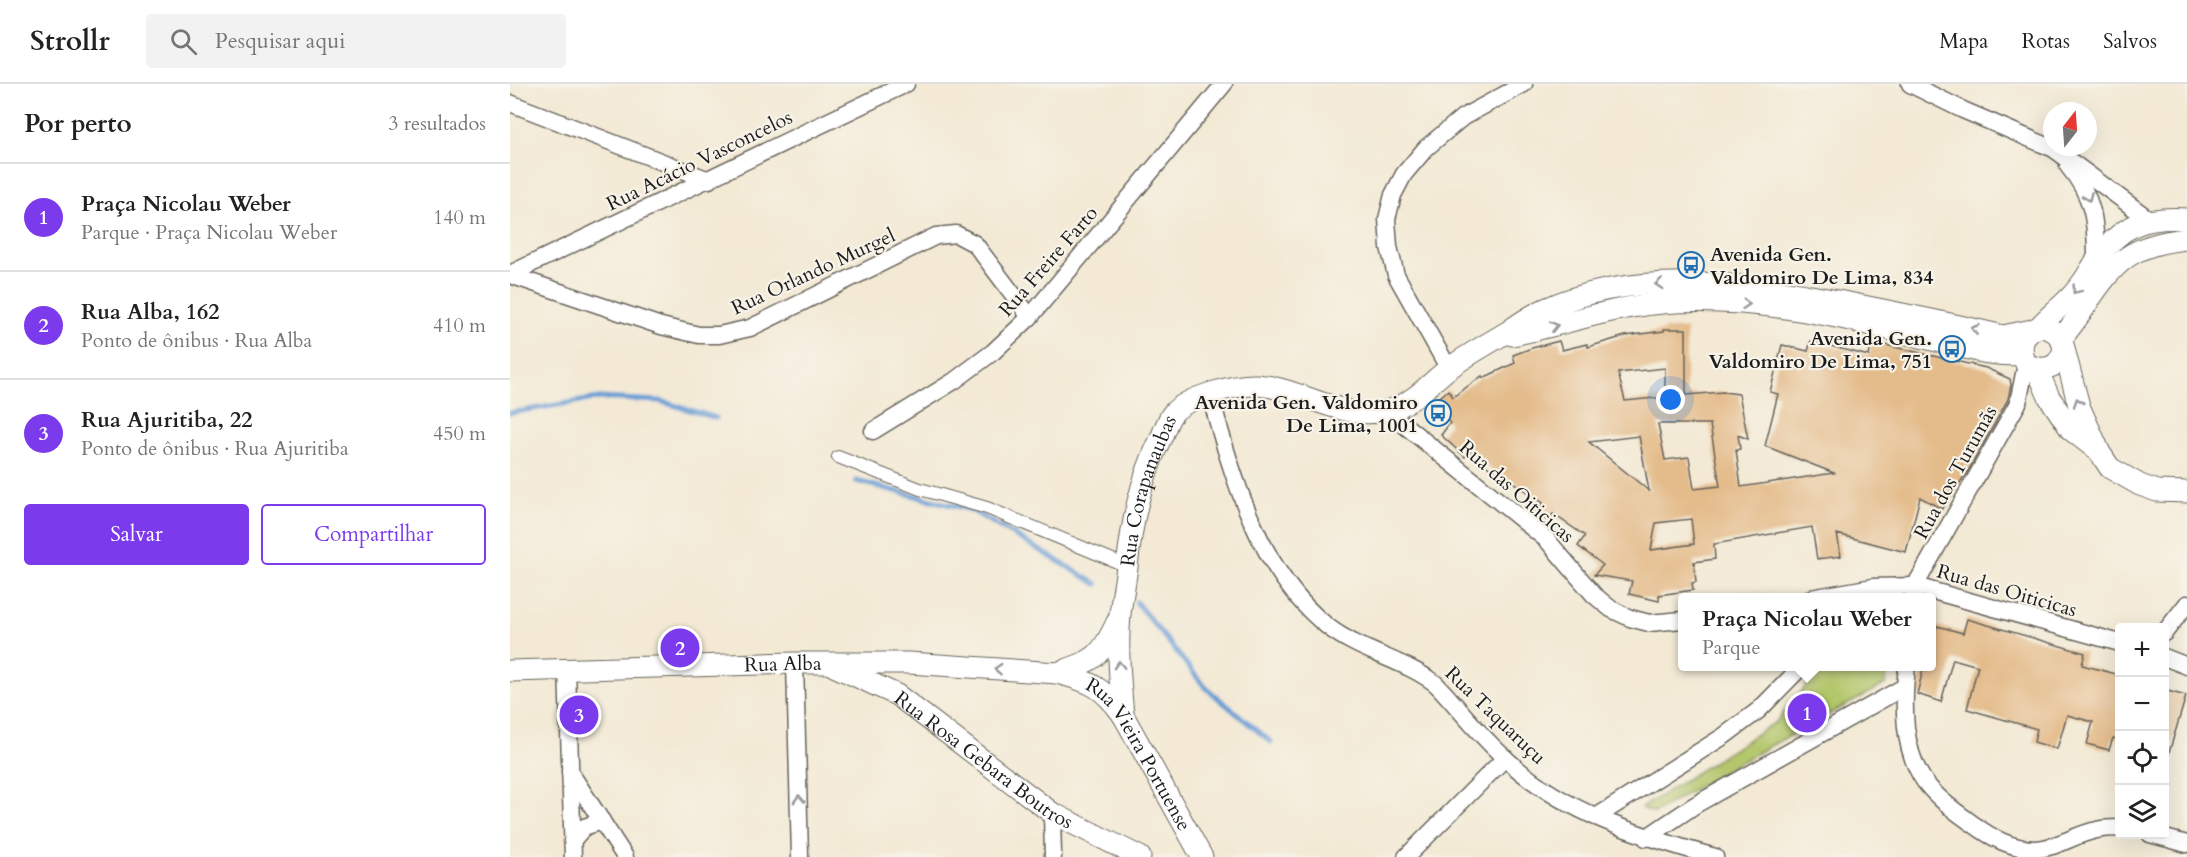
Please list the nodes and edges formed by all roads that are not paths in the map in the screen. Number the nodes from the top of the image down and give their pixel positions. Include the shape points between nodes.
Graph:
1 (906, 84) edge
2 (1224, 84) edge
3 (1524, 84) edge
4 (1910, 84) edge
5 (510, 103) edge
6 (2043, 144) edge
7 (2060, 156) edge
8 (2063, 156) edge
9 (709, 180) junction
10 (2187, 219) edge
11 (2150, 220) junction
12 (2187, 239) edge
13 (2136, 251) junction
14 (2096, 261) junction
15 (510, 275) edge
16 (1030, 317) junction
17 (2035, 328) junction
18 (1497, 338) junction
19 (2062, 344) junction
20 (2028, 362) junction
21 (1449, 369) junction
22 (1210, 394) junction
23 (1388, 411) junction
24 (873, 431) dead end
25 (2100, 453) junction
26 (837, 457) dead end
27 (2187, 492) edge
28 (1127, 566) junction
29 (1868, 592) edge
30 (1915, 592) edge
31 (1936, 597) edge
32 (2187, 604) edge
33 (1120, 615) junction
34 (1678, 620) edge
35 (2169, 627) edge
36 (2115, 642) edge
37 (2169, 659) edge
38 (795, 663) junction
39 (828, 663) junction
40 (909, 663) junction
41 (2187, 666) edge
42 (567, 668) junction
43 (510, 671) edge
44 (1798, 671) edge
45 (1906, 671) edge
46 (1057, 673) junction
47 (1904, 687) junction
48 (897, 694) junction
49 (1123, 716) junction
50 (1504, 758) junction
51 (569, 771) junction
52 (1052, 813) junction
53 (1596, 817) junction
54 (602, 820) junction
55 (2115, 828) edge
56 (1646, 838) junction
57 (2168, 839) edge
58 (2187, 844) edge
59 (573, 849) edge
60 (1200, 856) edge
61 (625, 857) edge
62 (800, 857) edge
63 (1053, 857) edge
64 (1140, 857) edge
65 (1406, 857) edge
66 (1715, 857) edge

1 - 9 street, Rua Acácio Vasconcelos
2 - 16 street, Rua Freire Farto
3 - 21 street via 1463,117 1426,148 1404,174 1393,195 1387,219 1396,275
4 - 6 street
5 - 9 street
7 -> 14 street via 2088,195 2093,211
8 - 11 street
9 - 15 street, Rua Acácio Vasconcelos
10 - 11 street
11 - 13 street via 2148,236
11 - 14 street via 2120,234
12 - 13 street
13 - 19 street via 2106,276
14 -> 17 street via 2069,299
15 - 16 street, Rua Orlando Murgel via 661,326 699,335 719,335 750,328 936,236 956,234 975,244
16 - 24 street, Rua Freire Farto via 954,381
17 -> 18 street via 2003,336 1786,290 1727,283 1677,283 1585,295 1544,309
17 - 19 street via 2054,330
17 - 20 street via 2022,343
18 -> 20 street via 1630,307 1724,302 1787,308 1861,322
18 - 21 street
19 - 20 street via 2060,360 2055,365 2049,368
25 -> 19 street via 2079,406
20 - 25 street via 2071,430
20 - 30 street, Rua dos Turumãs via 2018,403
21 - 23 street via 1418,397
22 - 23 street, Rua Corapanaubas via 1253,385 1279,387 1348,410
22 - 28 street, Rua Corapanaubas via 1173,413 1139,491
22 - 50 street, Rua Taquaruçu via 1231,469 1254,526 1304,604 1328,627 1425,675
23 - 34 street, Rua das Oiticicas via 1547,540 1611,609 1649,623
25 - 27 street via 2110,468 2140,486
26 - 28 street via 920,489 987,508
28 - 33 street, Rua Corapanaubas
29 - 30 street, Rua das Oiticicas
31 - 36 street, Rua das Oiticicas
32 - 35 street
33 - 46 street, Rua Corapanaubas via 1097,656
49 -> 33 street, Rua Corapanaubas
37 - 41 street
38 - 39 street, Rua Alba
38 - 42 street, Rua Alba
62 -> 38 street
39 - 40 street, Rua Alba
39 - 48 street, Rua Rosa Gebara Boutros
46 -> 40 street, Rua Alba
40 - 48 street via 896,679
42 - 43 street, Rua Alba
42 - 51 street
44 - 53 street via 1724,736
45 - 47 street
46 - 49 street, Rua Vieira Portuense via 1101,688
47 - 55 street via 1910,748 1924,780 1978,828 2017,848 2037,849 2097,830
47 - 56 street via 1695,805
48 - 52 street, Rua Rosa Gebara Boutros
49 - 60 street, Rua Vieira Portuense
50 - 53 street, Rua Taquaruçu via 1544,790
50 - 65 street
51 - 54 street
51 - 59 street
52 - 63 street
52 - 64 street, Rua Rosa Gebara Boutros
53 - 56 street, Rua Taquaruçu
54 - 59 street via 584,827
54 - 61 street
56 - 66 street, Rua Taquaruçu
57 - 58 street

